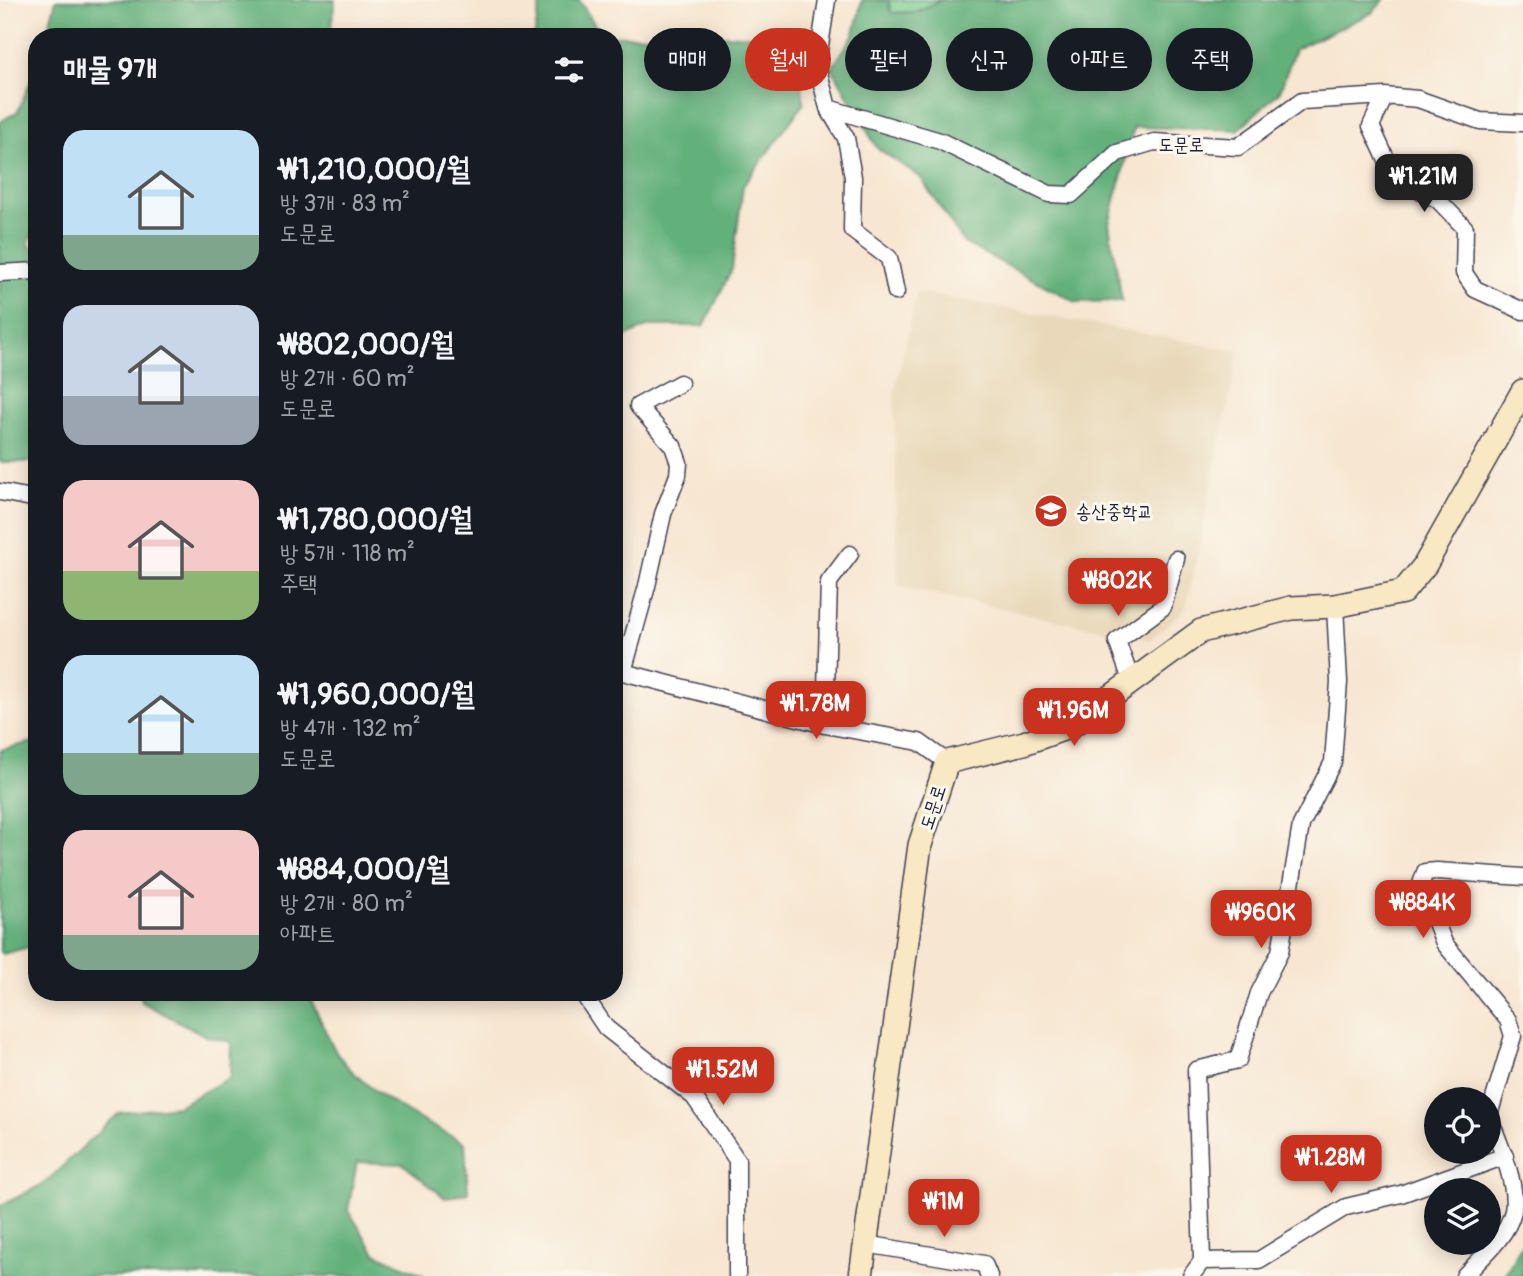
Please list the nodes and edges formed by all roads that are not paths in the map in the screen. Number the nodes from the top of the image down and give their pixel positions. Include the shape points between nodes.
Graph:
1 (827, 0) edge
2 (1385, 96) junction
3 (828, 107) junction
4 (1523, 123) edge
5 (28, 271) edge
6 (0, 273) edge
7 (896, 292) dead end
8 (1523, 311) edge
9 (680, 383) dead end
10 (1523, 391) edge
11 (0, 492) edge
12 (28, 497) edge
13 (850, 554) dead end
14 (1176, 559) dead end
15 (1335, 606) junction
16 (623, 658) edge
17 (623, 671) edge
18 (1131, 680) junction
19 (825, 724) junction
20 (947, 762) junction
21 (1523, 877) edge
22 (588, 1001) edge
23 (1498, 1087) edge
24 (1501, 1146) edge
25 (1505, 1156) junction
26 (866, 1244) junction
27 (1202, 1261) junction
28 (737, 1276) edge
29 (861, 1276) edge
30 (989, 1276) edge
31 (1191, 1276) edge
32 (1464, 1276) edge

1 - 3 street via 817,65
2 - 3 street, 도문로 via 1302,101 1238,147 1154,142 1117,153 1071,195 1049,194 940,141
2 - 4 street, 도문로 via 1418,99 1480,121
2 - 8 street via 1371,126 1396,180 1437,199 1465,228 1464,272 1475,289
3 - 7 street via 846,138 853,177 852,230 889,258
5 - 6 street
9 - 16 street via 638,406 673,446 678,475
10 - 15 street, 도문로 via 1425,565 1403,592
11 - 12 street
13 - 19 street via 829,582
14 - 18 street via 1163,607 1117,641
15 - 18 street, 도문로 via 1291,608 1201,631
15 - 27 street via 1339,682 1333,762 1301,825 1280,952 1259,993 1238,1060 1196,1070
17 - 19 street
18 - 20 street, 도문로 via 1071,726
19 - 20 street via 919,742
20 - 26 street, 도문로 via 920,845
21 - 23 street via 1437,871 1425,872 1421,884 1444,943 1508,1020 1511,1043
22 - 28 street via 606,1028 694,1097 737,1160
24 - 25 street
25 - 27 street via 1401,1194 1346,1207 1259,1260
25 - 32 street via 1513,1211 1496,1242
26 - 29 street, 도문로
26 - 30 street via 984,1264
27 - 31 street

